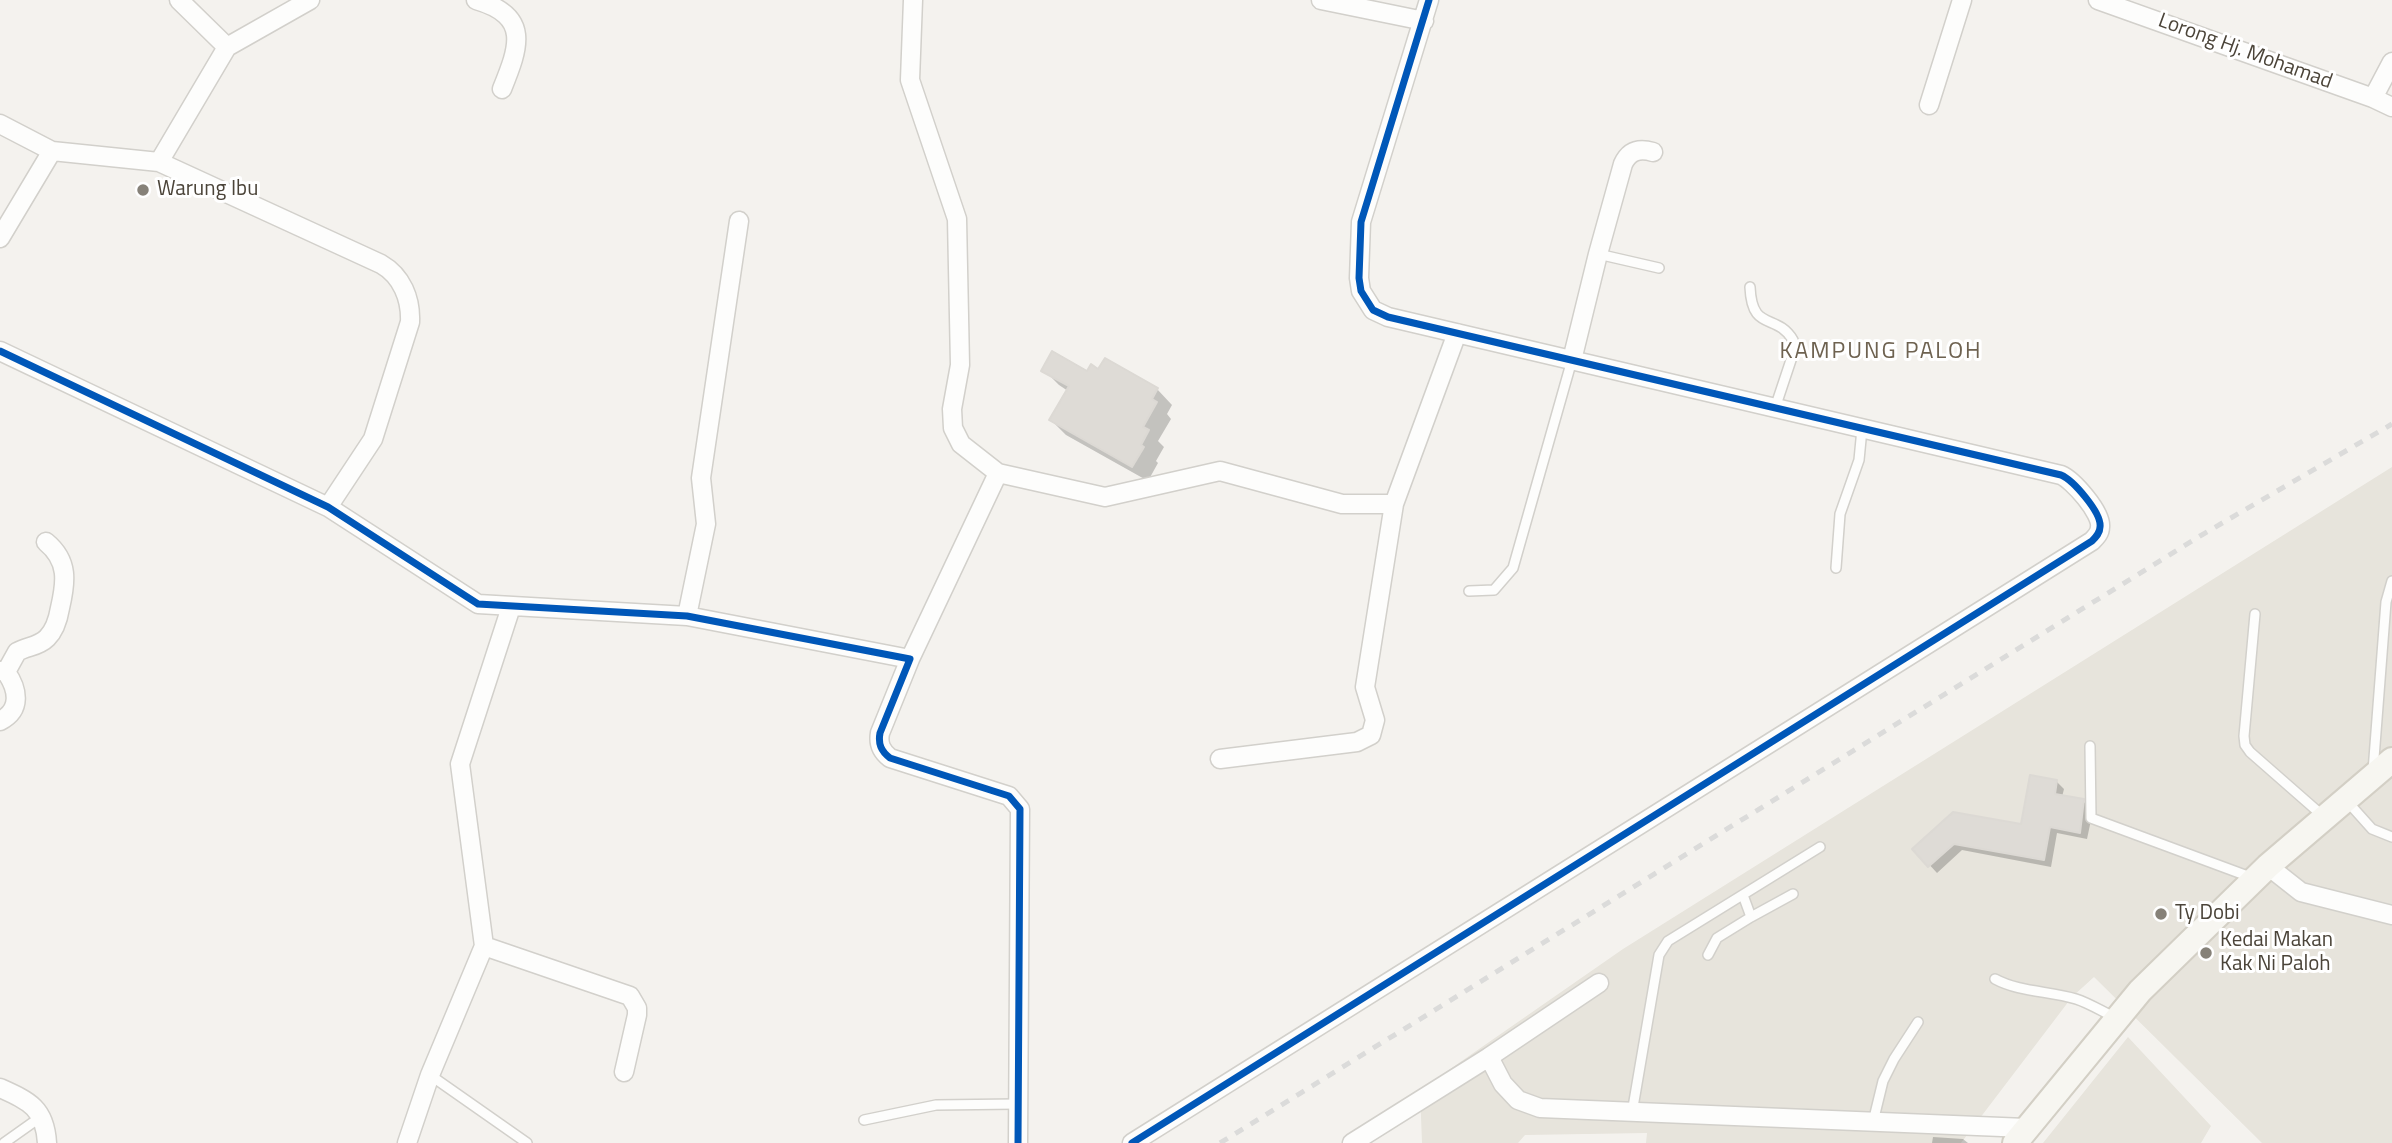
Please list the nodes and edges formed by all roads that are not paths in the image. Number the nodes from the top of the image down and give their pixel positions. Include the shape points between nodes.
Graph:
1 (179, 0) edge
2 (310, 0) edge
3 (476, 0) edge
4 (913, 0) edge
5 (1321, 0) edge
6 (1429, 0) edge
7 (1962, 0) edge
8 (2098, 0) edge
9 (1424, 22) junction
10 (226, 47) junction
11 (2392, 62) edge
12 (502, 89) dead end
13 (2373, 98) junction
14 (1929, 105) dead end
15 (2392, 107) edge
16 (0, 124) edge
17 (52, 150) junction
18 (1653, 152) dead end
19 (159, 162) junction
20 (739, 221) dead end
21 (0, 238) edge
22 (1598, 254) junction
23 (1659, 268) dead end
24 (1750, 287) dead end
25 (1457, 333) junction
26 (0, 351) edge
27 (1572, 360) junction
28 (1775, 408) junction
29 (1862, 429) junction
30 (998, 473) junction
31 (1394, 504) junction
32 (328, 507) junction
33 (46, 542) dead end
34 (1836, 568) dead end
35 (2392, 581) edge
36 (1469, 591) dead end
37 (511, 607) junction
38 (2255, 614) dead end
39 (687, 616) junction
40 (910, 659) junction
41 (3, 672) edge
42 (0, 721) edge
43 (2090, 746) dead end
44 (1220, 759) dead end
45 (2392, 760) edge
46 (2372, 776) junction
47 (2344, 799) junction
48 (2324, 817) junction
49 (2392, 837) edge
50 (1820, 847) dead end
51 (2261, 872) junction
52 (1793, 894) dead end
53 (1743, 895) junction
54 (2392, 915) edge
55 (1751, 917) junction
56 (484, 946) junction
57 (1708, 955) dead end
58 (1995, 979) dead end
59 (1599, 983) dead end
60 (2118, 1019) junction
61 (1918, 1022) dead end
62 (1489, 1057) junction
63 (624, 1072) dead end
64 (430, 1075) junction
65 (0, 1088) edge
66 (1017, 1104) junction
67 (1632, 1113) junction
68 (42, 1116) junction
69 (864, 1120) dead end
70 (1873, 1122) junction
71 (2021, 1135) edge
72 (1373, 1137) edge
73 (4, 1143) edge
74 (47, 1143) edge
75 (407, 1143) edge
76 (527, 1143) edge
77 (1018, 1143) edge
78 (1132, 1143) edge
79 (1352, 1143) edge

1 - 10 street
2 - 10 street
3 - 12 street via 501,10 515,31 516,55
4 - 30 street via 910,80 957,219 960,369 953,428 961,444
5 - 9 street
6 - 9 street
7 - 14 street
8 - 13 street, Lorong Hj. Mohamad
9 - 25 street via 1362,218 1359,285 1367,304 1378,313
10 - 19 street
11 - 13 street
13 - 15 street, Lorong Hj. Mohamad
16 - 17 street
17 - 19 street
17 - 21 street
18 - 22 street via 1640,150 1626,157
19 - 32 street via 381,264 402,284 410,322 376,432
20 - 39 street via 701,478 706,524
22 - 23 lane
22 - 27 street
24 - 28 lane via 1757,315 1793,340 1793,354
25 - 27 street
25 - 31 street
26 - 32 street
27 - 28 street
27 - 36 lane via 1513,568 1494,590
28 - 29 street
29 - 34 lane via 1859,460 1840,514
29 - 78 street via 2065,477 2100,519 2098,535
30 - 31 street via 1105,497 1220,471 1342,504
30 - 40 street
31 - 44 street via 1365,687 1375,720 1371,735 1357,742
32 - 37 street via 478,604
33 - 41 street via 60,556 66,579 57,621 45,640 17,652
35 - 46 lane via 2386,602
37 - 39 street
37 - 56 street via 460,764
38 - 48 lane via 2245,745
39 - 40 street
40 - 66 street via 880,733 884,753 1009,796 1020,808
41 - 42 street via 17,695 9,715
43 - 51 lane via 2091,818
45 - 46 main road
46 - 47 main road
47 - 48 main road
47 - 49 lane via 2372,829
48 - 51 main road
50 - 53 lane
51 - 54 street via 2301,892
51 - 60 main road via 2140,991
52 - 55 lane
53 - 55 lane
53 - 67 lane via 1660,951
55 - 57 lane via 1717,938
56 - 63 street via 630,996 637,1015
56 - 64 street
58 - 60 lane via 2014,988 2076,999
59 - 62 street
60 - 71 main road
61 - 70 lane via 1883,1081
62 - 67 street via 1518,1100 1540,1108
62 - 72 street
64 - 75 street
64 - 76 lane
65 - 68 street via 29,1102
66 - 69 lane via 936,1105
66 - 77 street
67 - 70 street
68 - 73 lane
68 - 74 street
70 - 71 street
72 - 79 street

